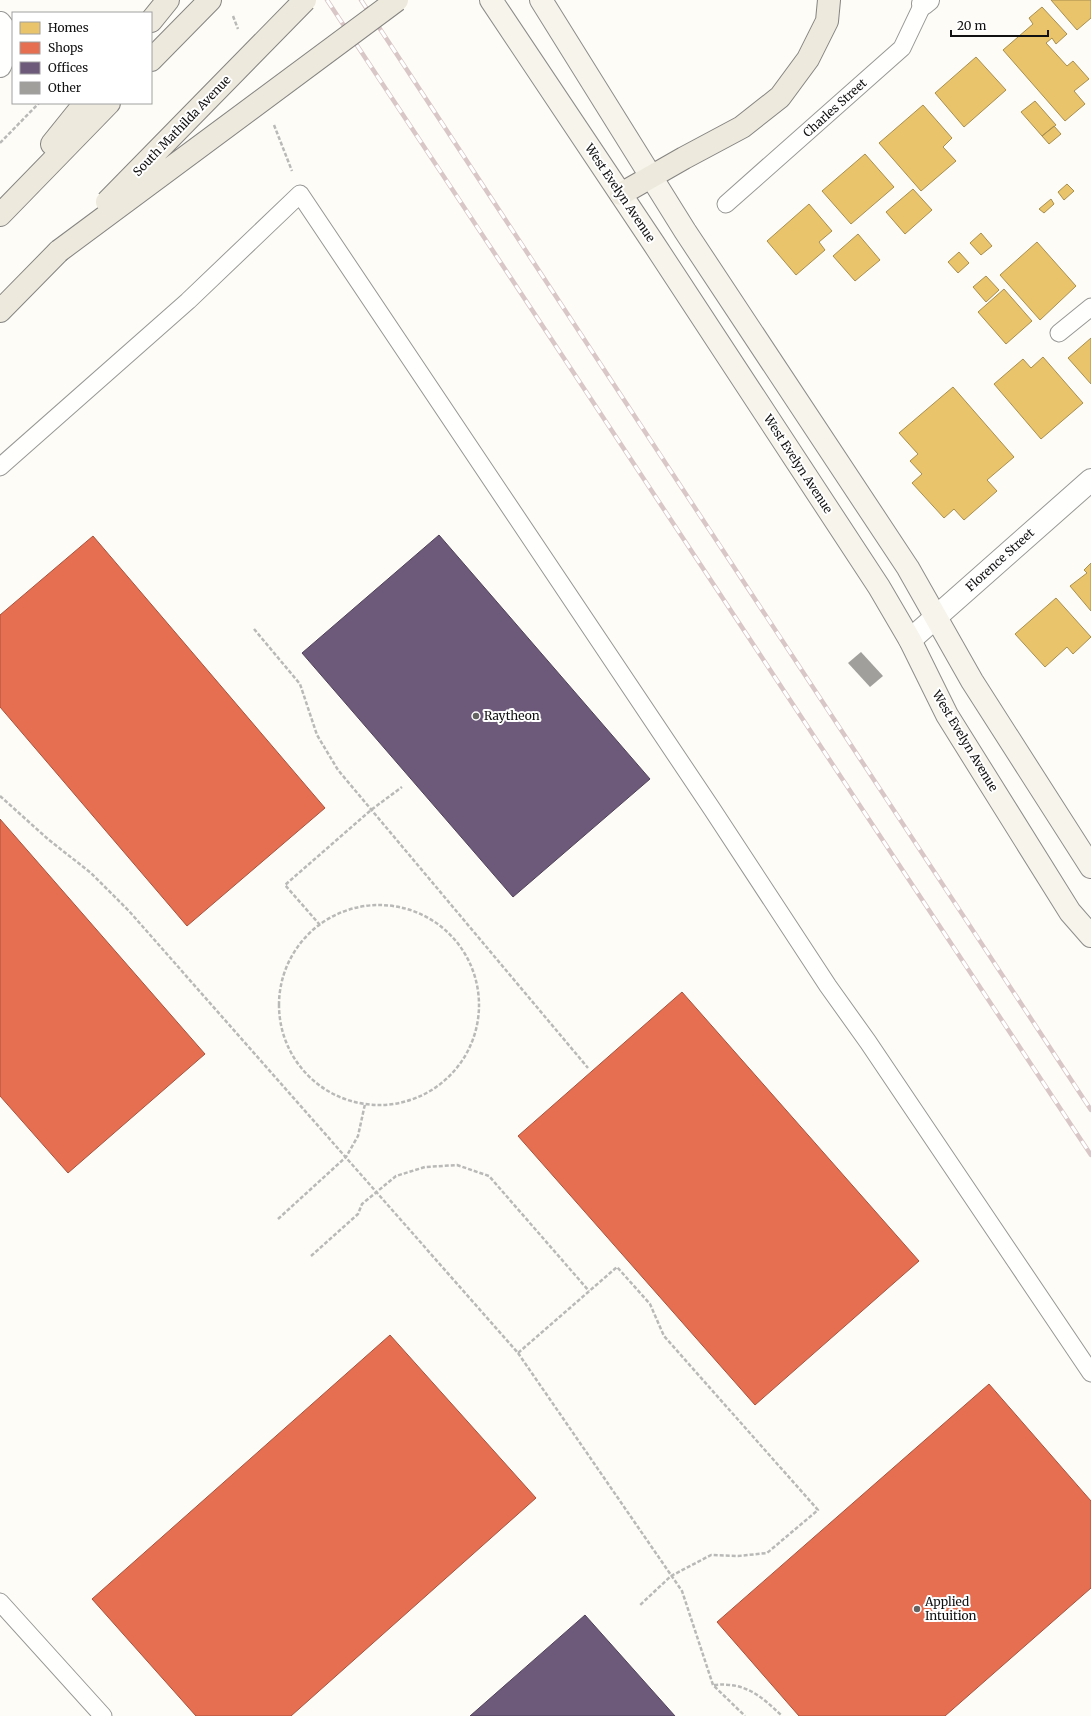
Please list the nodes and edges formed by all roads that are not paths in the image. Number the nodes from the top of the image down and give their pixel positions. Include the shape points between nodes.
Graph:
1 (168, 0) edge
2 (210, 0) edge
3 (305, 0) edge
4 (397, 0) edge
5 (491, 0) edge
6 (541, 0) edge
7 (829, 0) edge
8 (925, 2) edge
9 (152, 20) edge
10 (0, 23) edge
11 (152, 59) edge
12 (0, 66) edge
13 (84, 104) edge
14 (108, 104) edge
15 (652, 176) junction
16 (622, 194) junction
17 (726, 204) dead end
18 (0, 208) edge
19 (0, 215) edge
20 (59, 251) junction
21 (1091, 306) edge
22 (0, 310) edge
23 (1059, 333) dead end
24 (0, 467) edge
25 (1091, 480) edge
26 (937, 616) junction
27 (910, 640) junction
28 (1091, 868) edge
29 (1091, 936) edge
30 (1091, 1373) edge
31 (0, 1602) edge
32 (103, 1716) edge

1 - 9 main road
2 - 11 main road
3 - 20 main road, South Mathilda Avenue, bridge
4 - 20 main road, bridge
5 - 16 main road, West Evelyn Avenue
6 - 15 main road
7 - 15 main road via 827,21 808,59 780,97 742,127
8 - 17 lane, Charles Street via 902,48
10 - 12 street via 3,27 3,59
13 - 18 main road
14 - 19 main road
15 - 16 main road
15 - 26 main road
16 - 27 main road, West Evelyn Avenue via 810,480
20 - 22 main road
21 - 23 lane
24 - 30 lane via 188,301 300,194 712,808 828,986
25 - 26 street, Florence Street
26 - 27 street, Florence Street
26 - 28 main road via 972,681
27 - 29 main road, West Evelyn Avenue via 952,722 1070,912
31 - 32 lane

